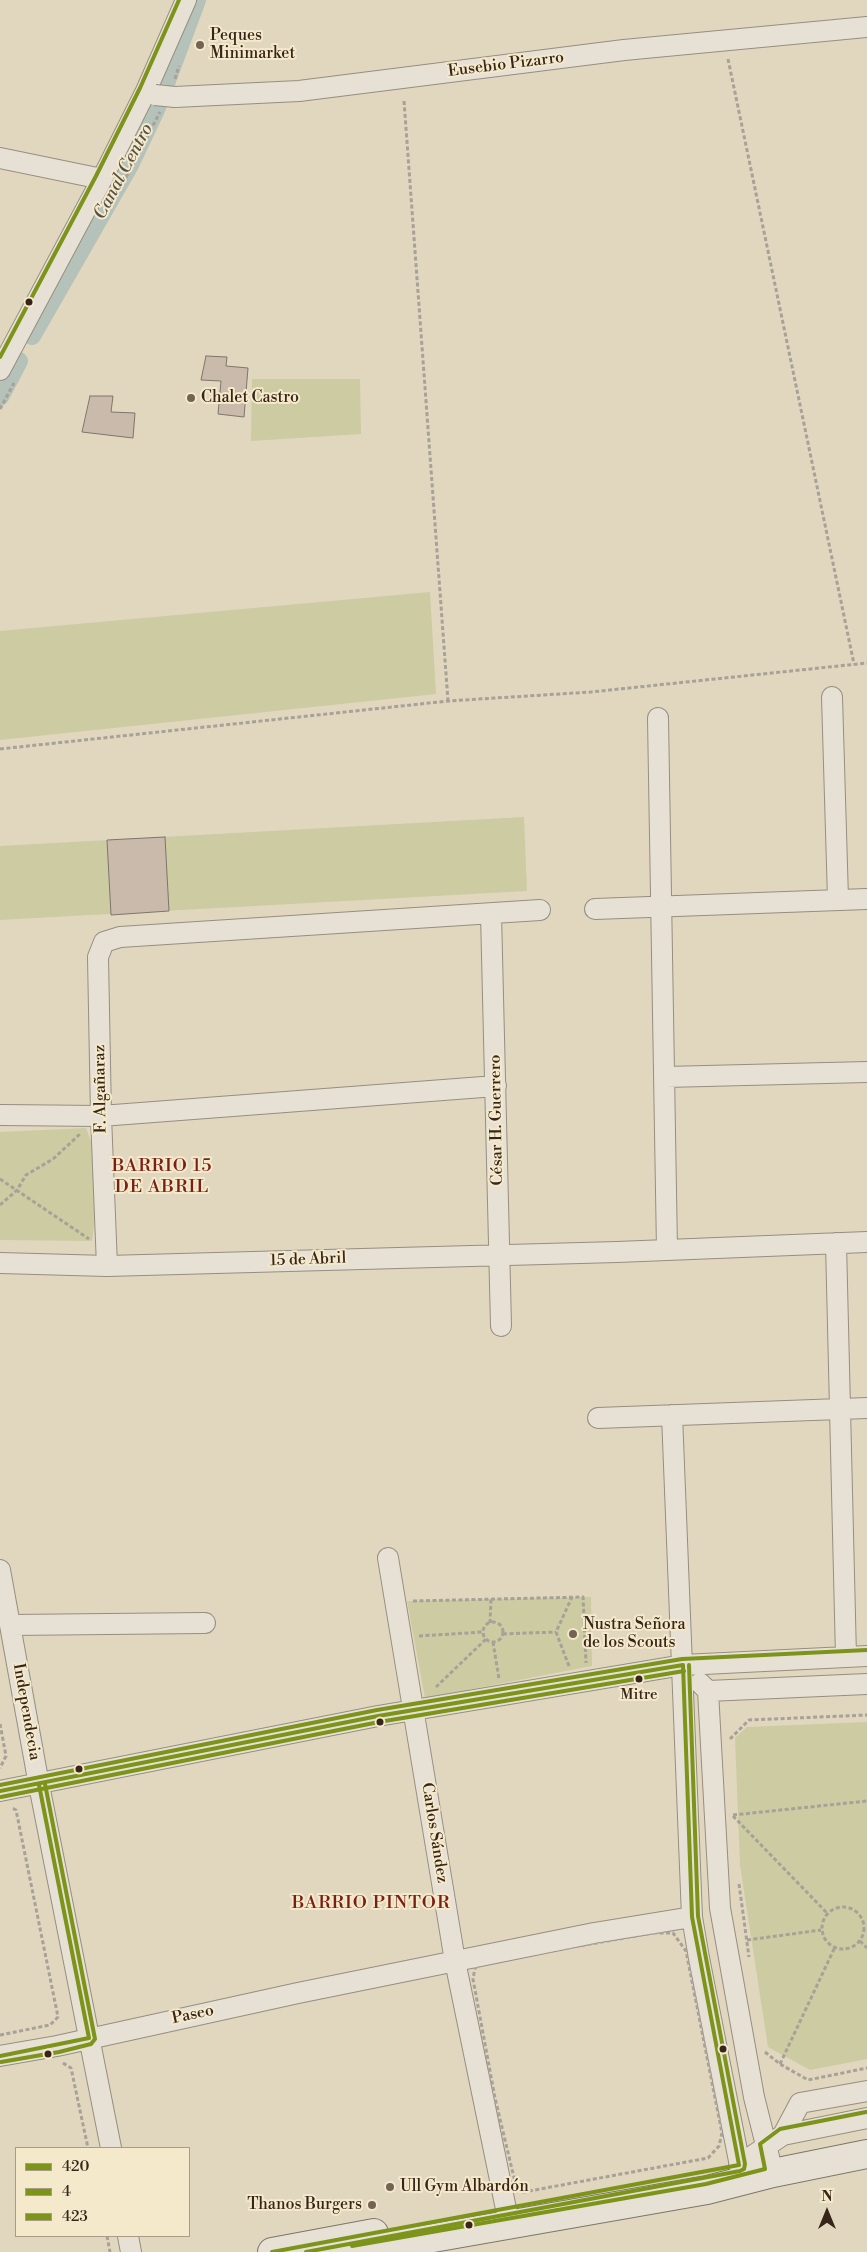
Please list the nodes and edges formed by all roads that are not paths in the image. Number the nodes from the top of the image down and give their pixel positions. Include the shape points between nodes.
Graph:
1 (186, 0) edge
2 (867, 28) edge
3 (151, 93) junction
4 (0, 158) edge
5 (102, 179) junction
6 (0, 370) edge
7 (832, 697) dead end
8 (658, 718) dead end
9 (838, 899) junction
10 (867, 899) edge
11 (661, 907) junction
12 (595, 909) dead end
13 (540, 910) dead end
14 (491, 914) junction
15 (867, 1072) edge
16 (665, 1076) junction
17 (496, 1086) junction
18 (0, 1115) edge
19 (93, 1122) junction
20 (867, 1242) edge
21 (836, 1244) junction
22 (667, 1250) junction
23 (499, 1254) junction
24 (0, 1263) edge
25 (107, 1266) junction
26 (501, 1326) dead end
27 (867, 1408) edge
28 (840, 1409) junction
29 (672, 1415) junction
30 (598, 1418) dead end
31 (388, 1558) dead end
32 (0, 1570) edge
33 (205, 1623) dead end
34 (10, 1625) junction
35 (867, 1656) edge
36 (846, 1657) junction
37 (683, 1665) junction
38 (867, 1684) edge
39 (708, 1691) junction
40 (414, 1710) junction
41 (39, 1784) junction
42 (0, 1791) edge
43 (692, 1917) junction
44 (455, 1961) junction
45 (88, 2038) junction
46 (0, 2056) edge
47 (867, 2091) edge
48 (867, 2118) edge
49 (783, 2135) junction
50 (766, 2146) junction
51 (111, 2147) edge
52 (867, 2154) edge
53 (741, 2173) junction
54 (772, 2173) junction
55 (508, 2216) junction
56 (128, 2237) edge
57 (132, 2252) edge
58 (272, 2252) edge
59 (353, 2252) edge

1 - 3 street
2 - 3 street, Eusebio Pizarro, bridge via 624,50 299,91 175,97
3 - 5 street
4 - 5 street
5 - 6 street
7 - 9 street
8 - 11 street
9 - 10 street
9 - 11 street
11 - 12 street
11 - 16 street
13 - 14 street
14 - 17 street, César H. Guerrero
14 - 19 street, F. Algañaraz via 120,937 104,942 98,957
15 - 16 street
16 - 22 street
17 - 19 street
17 - 23 street, César H. Guerrero
18 - 19 street
19 - 25 street, F. Algañaraz
20 - 21 street, 15 de Abril
21 - 22 street, 15 de Abril
21 - 28 street
22 - 23 street, 15 de Abril
23 - 25 street, 15 de Abril
23 - 26 street, César H. Guerrero
24 - 25 street, 15 de Abril
27 - 28 street
28 - 29 street
28 - 36 street
29 - 30 street
29 - 37 street
31 - 40 street, Carlos Sández
32 - 34 street, Independecia
33 - 34 street
34 - 41 street, Independecia
35 - 36 street
36 - 37 street
37 - 39 street
37 - 40 street
37 - 43 street
38 - 39 street
39 - 50 street via 720,1908
40 - 41 street
40 - 44 street, Carlos Sández
41 - 42 street
41 - 45 street, Independecia
43 - 44 street, Paseo via 594,1932
43 - 53 street
44 - 45 street, Paseo
44 - 55 street, Carlos Sández
45 - 46 street, Paseo
45 - 51 street, Independecia
47 - 49 street via 800,2103
48 - 49 street
49 - 50 street
50 - 53 street
50 - 54 street
52 - 54 main road
53 - 54 main road
53 - 55 main road
55 - 58 main road
55 - 59 main road
56 - 57 street

